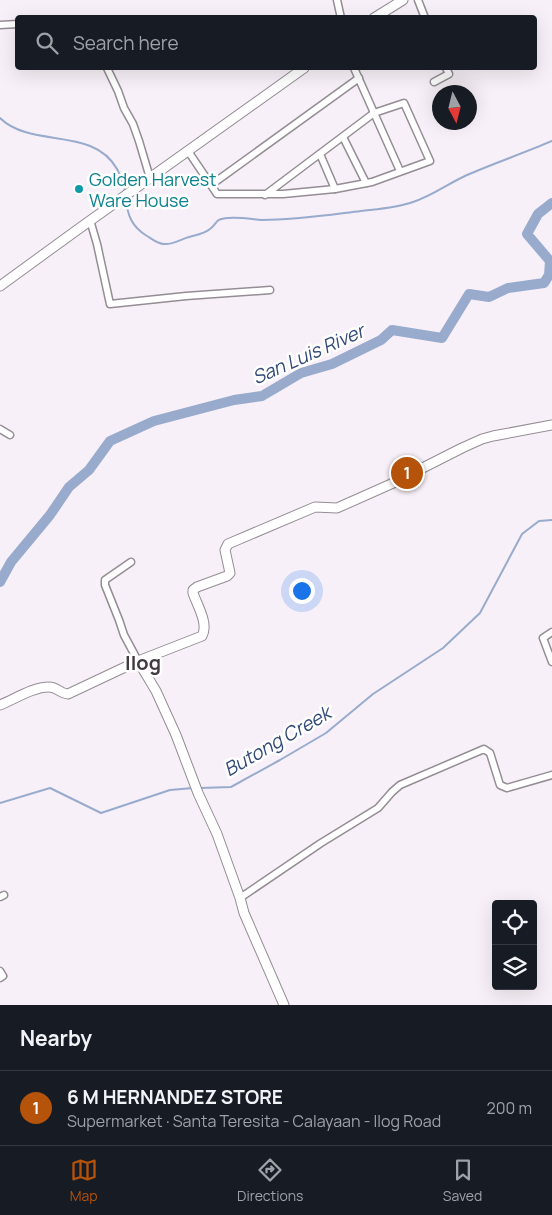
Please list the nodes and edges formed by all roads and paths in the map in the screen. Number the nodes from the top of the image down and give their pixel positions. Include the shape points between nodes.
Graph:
1 (337, 0) edge
2 (403, 0) edge
3 (418, 0) edge
4 (341, 15) edge
5 (379, 15) edge
6 (424, 15) edge
7 (15, 24) edge
8 (0, 25) edge
9 (108, 70) edge
10 (301, 70) edge
11 (355, 70) edge
12 (447, 70) edge
13 (359, 78) junction
14 (434, 82) dead end
15 (374, 113) junction
16 (343, 136) junction
17 (188, 151) junction
18 (320, 154) junction
19 (400, 172) junction
20 (150, 178) junction
21 (366, 183) junction
22 (211, 185) junction
23 (277, 186) junction
24 (335, 189) junction
25 (283, 194) junction
26 (265, 195) junction
27 (90, 220) junction
28 (0, 286) edge
29 (270, 290) dead end
30 (552, 426) edge
31 (0, 429) edge
32 (10, 434) dead end
33 (131, 562) dead end
34 (552, 632) edge
35 (138, 661) junction
36 (552, 662) edge
37 (0, 705) edge
38 (552, 775) edge
39 (240, 898) junction
40 (0, 971) edge
41 (0, 978) edge
42 (284, 1005) edge

1 - 4 street
2 - 5 street
3 - 6 street
7 - 8 street
9 - 20 street via 136,132
10 - 17 street
11 - 13 street
12 - 14 street via 449,74
13 - 15 street
13 - 22 street
15 - 16 street
15 - 19 street
15 - 19 street via 404,103 430,160
16 - 18 street
16 - 21 street
17 - 20 street
17 - 22 street
18 - 23 street
18 - 24 street
19 - 21 street
20 - 27 street
21 - 24 street
22 - 26 street via 216,194
23 - 25 street
23 - 26 street
24 - 25 street
25 - 26 street
27 - 28 street
27 - 29 street via 110,304
30 - 35 street via 482,439 337,508 315,507 228,544 230,573 193,590 205,625 202,636
31 - 32 street
33 - 35 street via 105,580 105,585
34 - 36 street via 543,638
35 - 37 street via 68,694 48,687
35 - 39 street via 176,735
38 - 39 street via 507,788 500,785 490,753 484,749 400,785 378,808
39 - 42 street
40 - 41 street via 3,976

